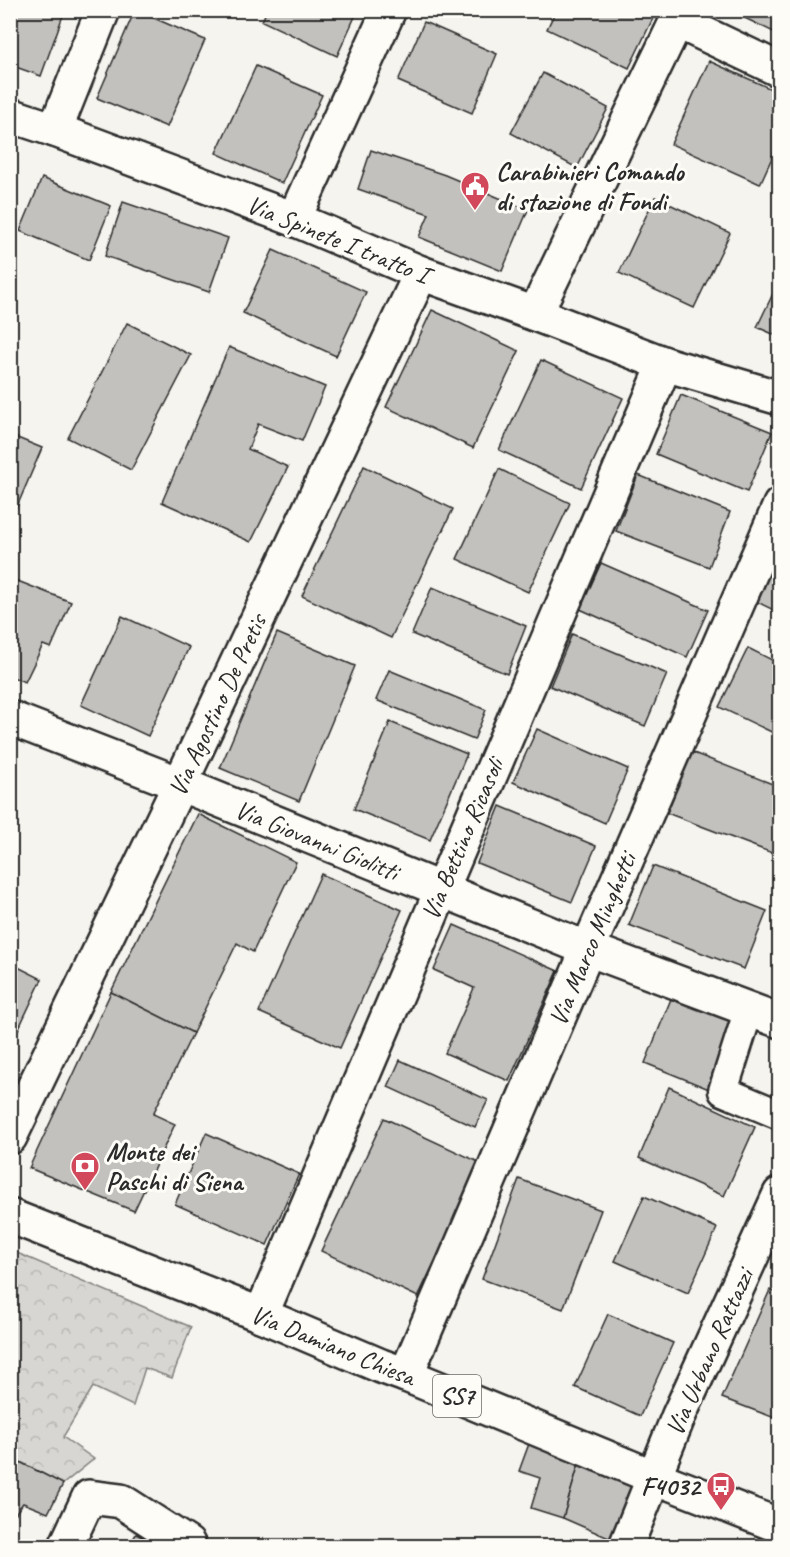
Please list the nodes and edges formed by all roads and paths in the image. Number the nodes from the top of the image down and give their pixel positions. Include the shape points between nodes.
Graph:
1 (103, 10) edge
2 (389, 10) edge
3 (679, 16) edge
4 (780, 70) edge
5 (10, 115) edge
6 (55, 130) junction
7 (294, 219) junction
8 (421, 273) junction
9 (535, 314) junction
10 (665, 364) junction
11 (780, 398) edge
12 (780, 505) edge
13 (10, 718) edge
14 (180, 784) junction
15 (441, 890) junction
16 (588, 949) junction
17 (749, 1009) junction
18 (780, 1020) edge
19 (780, 1114) edge
20 (10, 1137) edge
21 (780, 1194) edge
22 (10, 1216) edge
23 (261, 1315) junction
24 (406, 1375) junction
25 (654, 1477) junction
26 (780, 1526) edge
27 (66, 1546) edge
28 (186, 1546) edge
29 (626, 1546) edge

1 - 6 street
2 - 7 street
3 - 4 street
3 - 9 street
5 - 6 street, Via Spinete I tratto I
6 - 7 street, Via Spinete I tratto I
7 - 8 street, Via Spinete I tratto I
8 - 9 street, Via Spinete I tratto I
8 - 14 street, Via Agostino De Pretis
9 - 10 street, Via Spinete I tratto I
10 - 11 street, Via Spinete I tratto I
10 - 15 street, Via Bettino Ricasoli
12 - 16 street, Via Marco Minghetti
13 - 14 street, Via Giovanni Giolitti
14 - 15 street, Via Giovanni Giolitti
14 - 20 street, Via Agostino De Pretis
15 - 16 street, Via Giovanni Giolitti
15 - 23 street, Via Bettino Ricasoli
16 - 17 street, Via Giovanni Giolitti
16 - 24 street, Via Marco Minghetti
17 - 18 street, Via Giovanni Giolitti
17 - 19 street via 723,1090
21 - 25 street, Via Urbano Rattazzi
22 - 23 street, Via Damiano Chiesa / SS7
23 - 24 street, Via Damiano Chiesa / SS7
24 - 25 street, Via Damiano Chiesa / SS7
25 - 26 street, SS7
25 - 29 street, Via Urbano Rattazzi
27 - 28 street via 89,1497 122,1501

